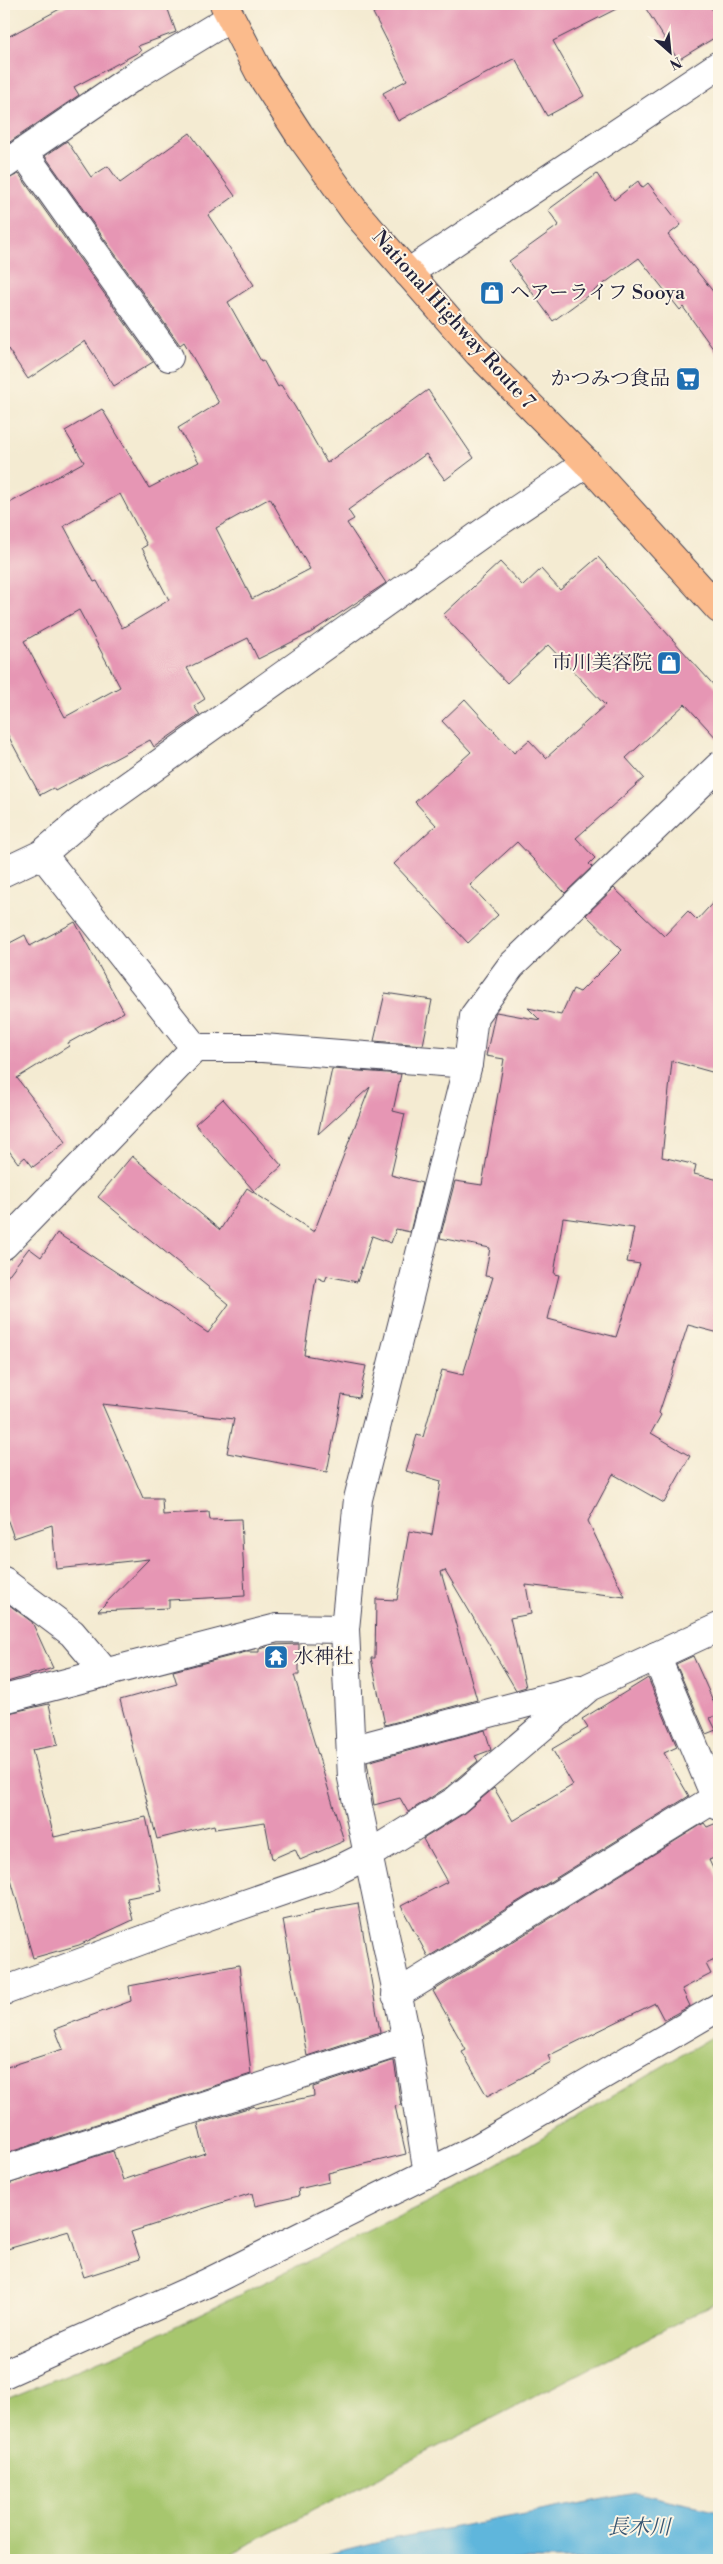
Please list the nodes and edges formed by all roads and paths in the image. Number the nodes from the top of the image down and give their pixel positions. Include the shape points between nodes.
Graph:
1 (227, 11) edge
2 (719, 65) edge
3 (13, 159) edge
4 (408, 273) junction
5 (168, 358) dead end
6 (587, 463) junction
7 (719, 608) edge
8 (719, 766) edge
9 (42, 854) junction
10 (4, 872) edge
11 (195, 1048) junction
12 (468, 1064) junction
13 (4, 1245) edge
14 (4, 1582) edge
15 (719, 1627) edge
16 (345, 1629) junction
17 (656, 1656) junction
18 (106, 1673) junction
19 (589, 1687) junction
20 (4, 1699) edge
21 (351, 1750) junction
22 (718, 1800) edge
23 (368, 1855) junction
24 (4, 1991) edge
25 (396, 1995) junction
26 (719, 2007) edge
27 (407, 2040) junction
28 (4, 2170) edge
29 (428, 2174) junction
30 (4, 2374) edge

1 - 3 street
1 - 4 highway, National Highway Route 7 via 259,72 299,134 356,213
2 - 4 street
3 - 5 street
4 - 6 highway, National Highway Route 7 via 478,353
6 - 7 highway, National Highway Route 7
6 - 9 street via 484,532 90,813
8 - 12 street via 511,966 474,1016
9 - 10 street
9 - 11 street
11 - 12 street via 263,1048
11 - 13 street
12 - 16 street via 358,1499
14 - 18 street via 72,1634
15 - 17 street
16 - 18 street via 277,1628
16 - 21 street
17 - 19 street
17 - 22 street
18 - 20 street
19 - 21 street
19 - 23 street via 455,1800
21 - 23 street via 352,1778
22 - 25 street
23 - 24 street via 326,1876
23 - 25 street
25 - 27 street
26 - 29 street
27 - 28 street
27 - 29 street
29 - 30 street via 207,2284

